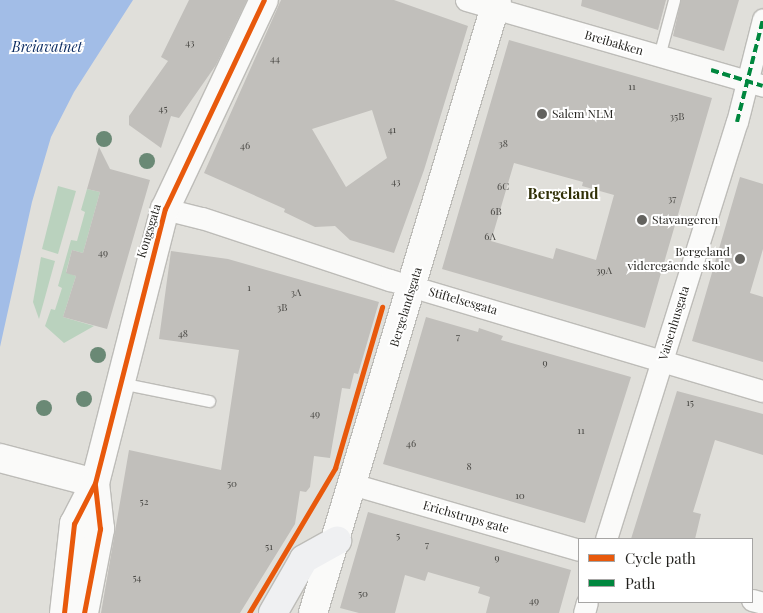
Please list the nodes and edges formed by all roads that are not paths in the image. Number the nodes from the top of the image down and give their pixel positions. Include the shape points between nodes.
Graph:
1 (264, 0) edge
2 (466, 0) edge
3 (674, 0) edge
4 (496, 5) edge
5 (763, 19) edge
6 (659, 56) junction
7 (755, 84) edge
8 (164, 209) junction
9 (413, 286) junction
10 (663, 360) junction
11 (120, 383) junction
12 (763, 391) edge
13 (209, 401) dead end
14 (0, 458) edge
15 (95, 483) junction
16 (352, 484) junction
17 (606, 538) edge
18 (337, 541) junction
19 (578, 550) edge
20 (64, 613) edge
21 (84, 613) edge
22 (273, 613) edge
23 (313, 613) edge

1 - 8 street, Kongsgata
2 - 4 street, Breibakken
3 - 6 lane
4 - 6 street, Breibakken
4 - 9 street, Bergelandsgata
5 - 7 street, Vaisenhusgata
6 - 7 street, Breibakken
7 - 10 street, Vaisenhusgata
8 - 9 street, Stiftelsesgata via 303,249
8 - 11 street, Kongsgata
9 - 10 street, Stiftelsesgata
9 - 16 street, Bergelandsgata
10 - 12 street, Stiftelsesgata
10 - 17 street, Vaisenhusgata
11 - 13 lane
11 - 15 street, Kongsgata
14 - 15 street
15 - 20 street, Kongsgata via 74,524
15 - 21 street, Kongsgata via 100,529
16 - 18 street, Bergelandsgata
16 - 19 street, Erichstrups gate
18 - 22 main road via 304,559
18 - 23 street, Bergelandsgata

